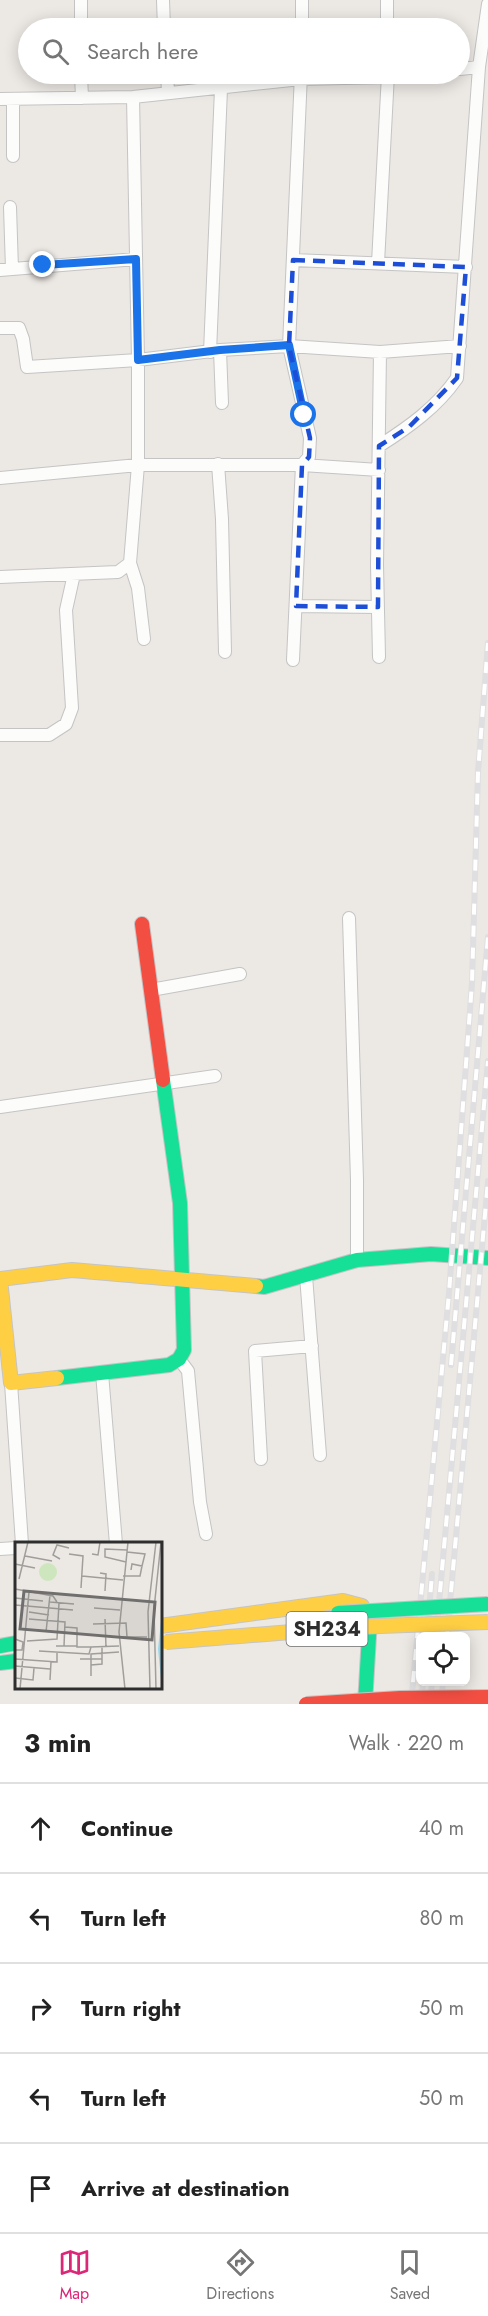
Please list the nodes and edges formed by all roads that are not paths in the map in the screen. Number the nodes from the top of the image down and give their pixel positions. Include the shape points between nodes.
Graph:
1 (81, 0) edge
2 (163, 0) edge
3 (302, 0) edge
4 (387, 0) edge
5 (488, 4) edge
6 (81, 18) edge
7 (164, 18) edge
8 (302, 18) edge
9 (387, 18) edge
10 (479, 67) junction
11 (470, 68) edge
12 (81, 84) edge
13 (168, 84) edge
14 (248, 84) edge
15 (301, 84) edge
16 (388, 84) edge
17 (221, 88) junction
18 (168, 92) junction
19 (82, 98) junction
20 (133, 98) junction
21 (0, 99) edge
22 (13, 99) junction
23 (13, 156) dead end
24 (10, 207) dead end
25 (136, 259) junction
26 (293, 260) junction
27 (378, 263) junction
28 (466, 267) junction
29 (6, 269) edge
30 (0, 328) edge
31 (289, 345) junction
32 (460, 346) junction
33 (215, 351) junction
34 (380, 352) junction
35 (138, 360) junction
36 (222, 403) dead end
37 (379, 446) junction
38 (218, 464) junction
39 (138, 465) junction
40 (302, 465) junction
41 (379, 470) junction
42 (0, 478) edge
43 (130, 563) junction
44 (74, 574) junction
45 (0, 577) edge
46 (296, 606) junction
47 (378, 607) junction
48 (144, 639) dead end
49 (225, 652) dead end
50 (379, 657) dead end
51 (293, 660) dead end
52 (0, 735) edge
53 (349, 918) dead end
54 (142, 924) dead end
55 (240, 974) dead end
56 (151, 990) junction
57 (215, 1076) dead end
58 (164, 1083) junction
59 (0, 1107) edge
60 (488, 1258) edge
61 (357, 1260) junction
62 (306, 1276) junction
63 (182, 1279) junction
64 (312, 1346) junction
65 (179, 1359) junction
66 (102, 1373) junction
67 (11, 1383) junction
68 (320, 1455) dead end
69 (261, 1459) dead end
70 (206, 1534) dead end
71 (22, 1542) edge
72 (116, 1542) edge
73 (15, 1548) edge
74 (0, 1549) edge
75 (488, 1604) edge
76 (488, 1622) edge
77 (162, 1626) edge
78 (204, 1639) junction
79 (162, 1643) edge
80 (15, 1644) edge
81 (0, 1646) edge
82 (15, 1661) edge
83 (0, 1663) edge
84 (488, 1697) edge
85 (306, 1704) edge
86 (365, 1704) edge

1 - 6 street
2 - 7 street
3 - 8 street
4 - 9 street
5 - 10 street
10 - 11 street
10 - 28 street
12 - 19 street
13 - 18 street
14 - 17 street
15 - 26 street
16 - 27 street
17 - 18 street
17 - 33 street
18 - 20 street
19 - 20 street
19 - 22 street
20 - 25 street
21 - 22 street
22 - 23 street
24 - 29 street
25 - 29 street
25 - 35 street
26 - 27 street
26 - 31 street
27 - 28 street
28 - 32 street
30 - 35 street via 19,328 27,367
31 - 33 street
31 - 34 street
31 - 40 street via 310,438 309,457
32 - 34 street
32 - 37 street via 458,378 447,393 409,427
33 - 35 street
33 - 36 street
34 - 37 street
35 - 39 street
37 - 41 street
38 - 39 street
38 - 40 street
38 - 49 street
39 - 42 street
39 - 43 street
40 - 41 street
40 - 46 street
41 - 47 street
43 - 44 street via 118,572
43 - 48 street via 138,588
44 - 45 street
44 - 52 street via 66,610 72,708 66,724 49,735
46 - 47 street
46 - 51 street
47 - 50 street
53 - 61 street
54 - 56 main road
55 - 56 street
56 - 58 main road
57 - 58 street
58 - 59 street
58 - 63 main road via 180,1203
60 - 61 main road via 431,1254
61 - 62 main road
62 - 63 main road via 264,1287
62 - 64 street
63 - 65 main road via 184,1350
63 - 67 main road via 72,1270 0,1279
64 - 68 street
64 - 69 street via 255,1351
65 - 66 main road via 170,1365
65 - 70 street via 188,1371
66 - 67 main road
66 - 72 street
67 - 71 street
73 - 74 street
75 - 78 main road, bridge via 334,1613
76 - 78 main road, SH234, bridge via 354,1627
77 - 86 main road via 355,1602 364,1606 371,1622
78 - 79 main road, SH234, bridge
80 - 81 main road
82 - 83 main road
84 - 85 main road, bridge

